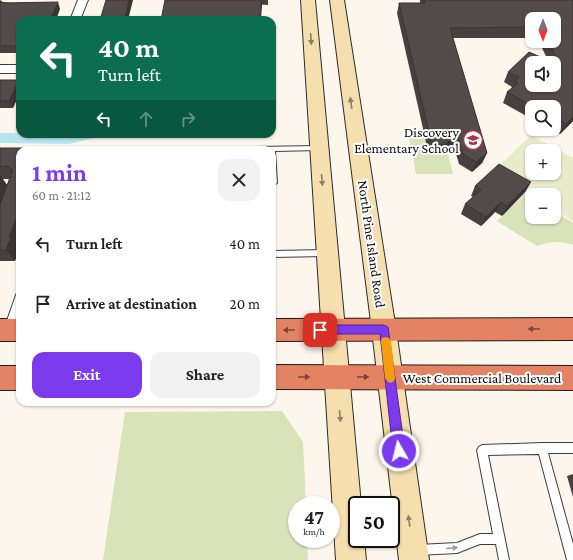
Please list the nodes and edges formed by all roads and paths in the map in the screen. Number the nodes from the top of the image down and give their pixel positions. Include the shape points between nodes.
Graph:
1 (83, 0) edge
2 (308, 0) edge
3 (337, 0) edge
4 (77, 16) edge
5 (0, 69) edge
6 (16, 69) edge
7 (319, 148) junction
8 (276, 149) edge
9 (328, 253) junction
10 (276, 254) edge
11 (16, 308) edge
12 (334, 329) junction
13 (573, 329) edge
14 (9, 330) edge
15 (276, 330) edge
16 (384, 330) junction
17 (276, 377) edge
18 (336, 377) junction
19 (390, 377) junction
20 (0, 378) edge
21 (16, 378) edge
22 (573, 378) edge
23 (542, 448) junction
24 (573, 448) edge
25 (500, 539) junction
26 (413, 555) edge
27 (351, 560) edge
28 (504, 560) edge
29 (572, 560) edge

1 - 4 street
2 -> 7 main road
16 -> 3 main road, North Pine Island Road
5 - 6 street
7 - 8 lane
7 -> 9 main road
9 - 10 lane
9 - 12 main road
11 - 14 lane
12 -> 15 highway
12 - 16 highway
12 - 18 main road
13 -> 16 highway
16 - 19 main road, North Pine Island Road
17 -> 18 highway, West Commercial Boulevard
18 -> 19 highway, West Commercial Boulevard
18 -> 27 main road
19 - 22 highway, West Commercial Boulevard
26 -> 19 main road, North Pine Island Road
20 - 21 highway
23 - 24 lane
23 - 25 lane via 482,450
23 - 29 lane
26 -> 25 lane via 457,548 480,539
25 - 28 lane

